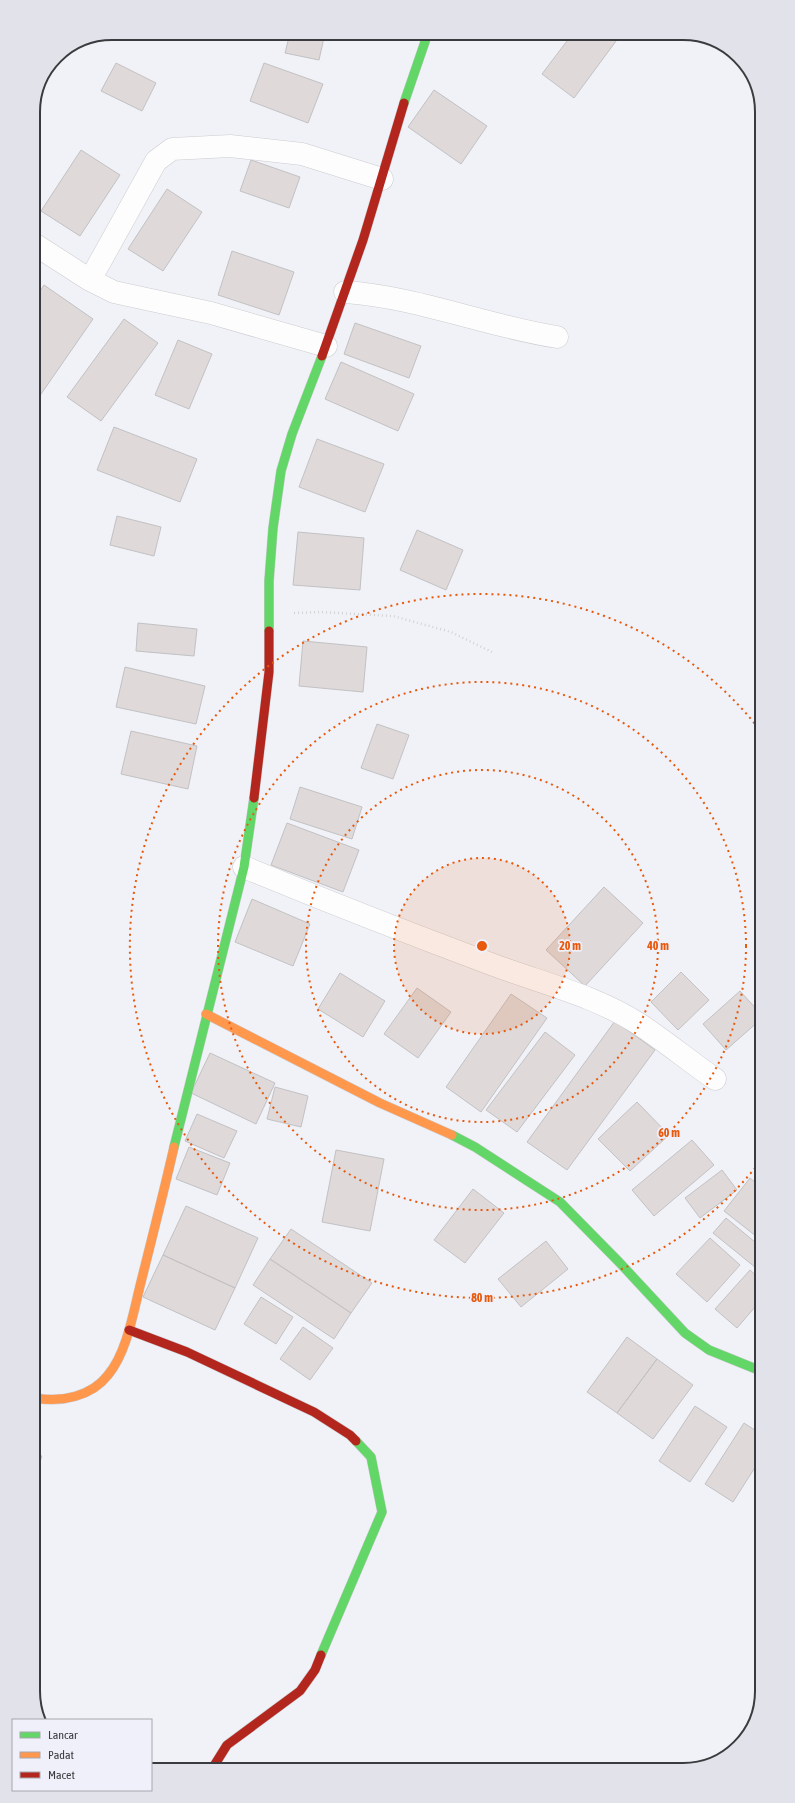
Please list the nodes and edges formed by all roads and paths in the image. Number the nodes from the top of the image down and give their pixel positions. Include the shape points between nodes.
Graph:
1 (426, 40) edge
2 (382, 179) junction
3 (40, 248) edge
4 (90, 280) junction
5 (345, 292) junction
6 (557, 337) dead end
7 (326, 346) junction
8 (270, 615) junction
9 (492, 652) dead end
10 (244, 867) junction
11 (206, 1014) junction
12 (714, 1080) dead end
13 (129, 1330) junction
14 (755, 1369) edge
15 (40, 1399) edge
16 (216, 1763) edge

1 - 2 street via 394,132
2 - 4 street via 302,154 230,146 172,149 156,161
2 - 5 street
3 - 4 street
4 - 7 street via 114,292 211,313
5 - 6 street via 418,303 530,333
5 - 7 street
7 - 8 street via 292,434 281,471 269,581
8 - 9 path via 320,612 393,616 451,632
8 - 10 street via 268,672 257,778
10 - 11 street
10 - 12 street via 388,926 532,980 589,998 639,1024
11 - 13 street
11 - 14 street via 380,1103 475,1147 560,1202 685,1333 709,1350
13 - 15 street via 116,1364 107,1377 85,1392 62,1399
13 - 16 street via 187,1352 257,1384 314,1412 350,1435 371,1457 381,1506 382,1512 316,1670 300,1691 227,1745

